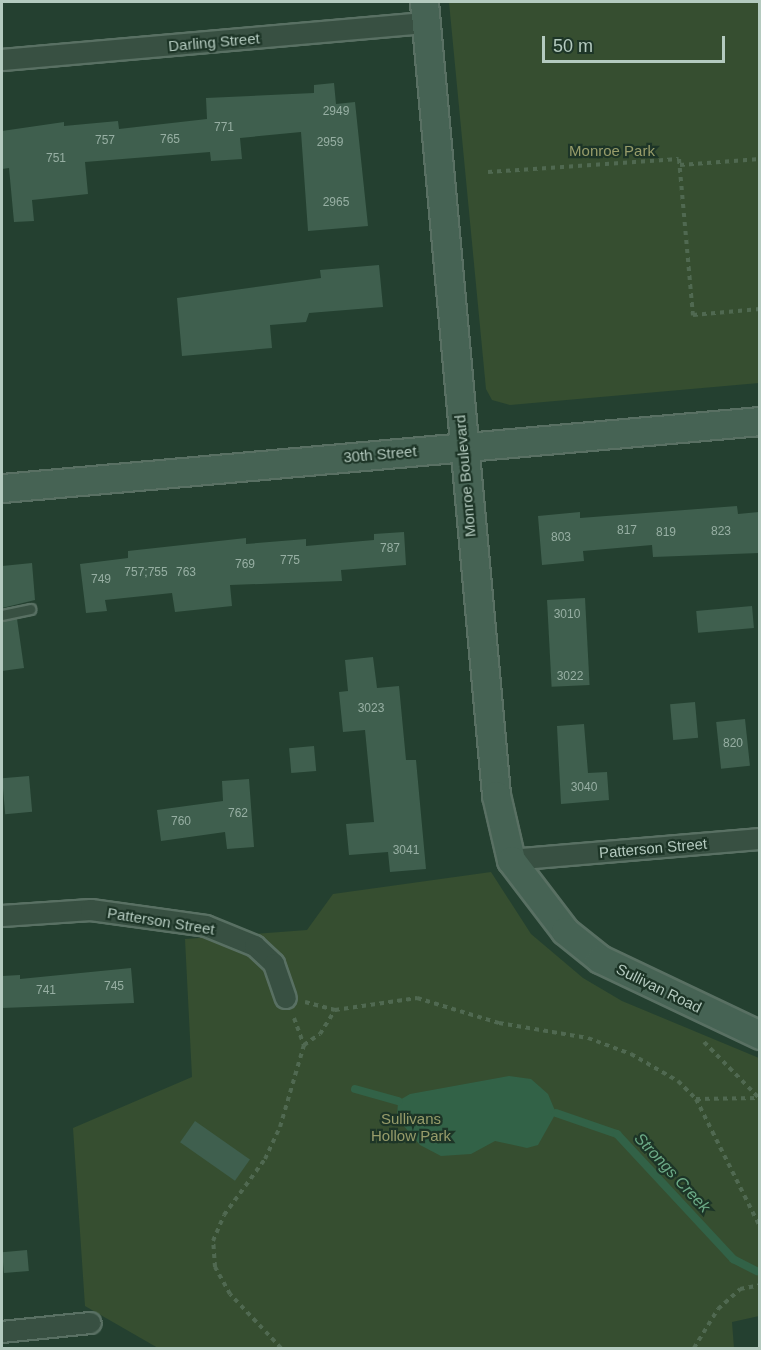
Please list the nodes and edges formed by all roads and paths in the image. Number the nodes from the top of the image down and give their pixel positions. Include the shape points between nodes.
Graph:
1 (425, 12) edge
2 (2, 60) edge
3 (759, 159) edge
4 (680, 165) junction
5 (488, 172) dead end
6 (759, 309) edge
7 (759, 421) edge
8 (462, 444) junction
9 (2, 488) edge
10 (30, 609) dead end
11 (2, 615) edge
12 (759, 839) edge
13 (511, 860) junction
14 (2, 916) edge
15 (565, 931) joint
16 (286, 998) junction
17 (335, 1010) junction
18 (759, 1035) edge
19 (704, 1042) dead end
20 (304, 1045) junction
21 (696, 1099) junction
22 (759, 1227) edge
23 (759, 1285) edge
24 (91, 1323) dead end
25 (2, 1332) edge
26 (281, 1348) edge
27 (694, 1348) edge

1 - 2 street, Darling Street
1 - 8 street, Monroe Boulevard
3 - 4 path
4 - 5 path via 679,159
4 - 6 path via 693,315
7 - 8 street, 30th Street
8 - 9 street, 30th Street
8 - 13 street, Monroe Boulevard via 496,795
10 - 11 lane
12 - 13 street, Patterson Street
13 - 15 street, Monroe Boulevard
14 - 16 street, Patterson Street via 91,910 206,926 255,946 274,964
15 - 18 street, Sullivan Road via 600,959 644,983
16 - 17 path
16 - 20 path
17 - 20 path via 320,1034
17 - 21 path via 417,998 499,1023 588,1038 658,1069
19 - 21 path via 759,1098
20 - 26 path via 280,1127 264,1159 224,1215 213,1241 215,1266 230,1294
21 - 22 path
23 - 27 path via 740,1289 718,1309
24 - 25 street

